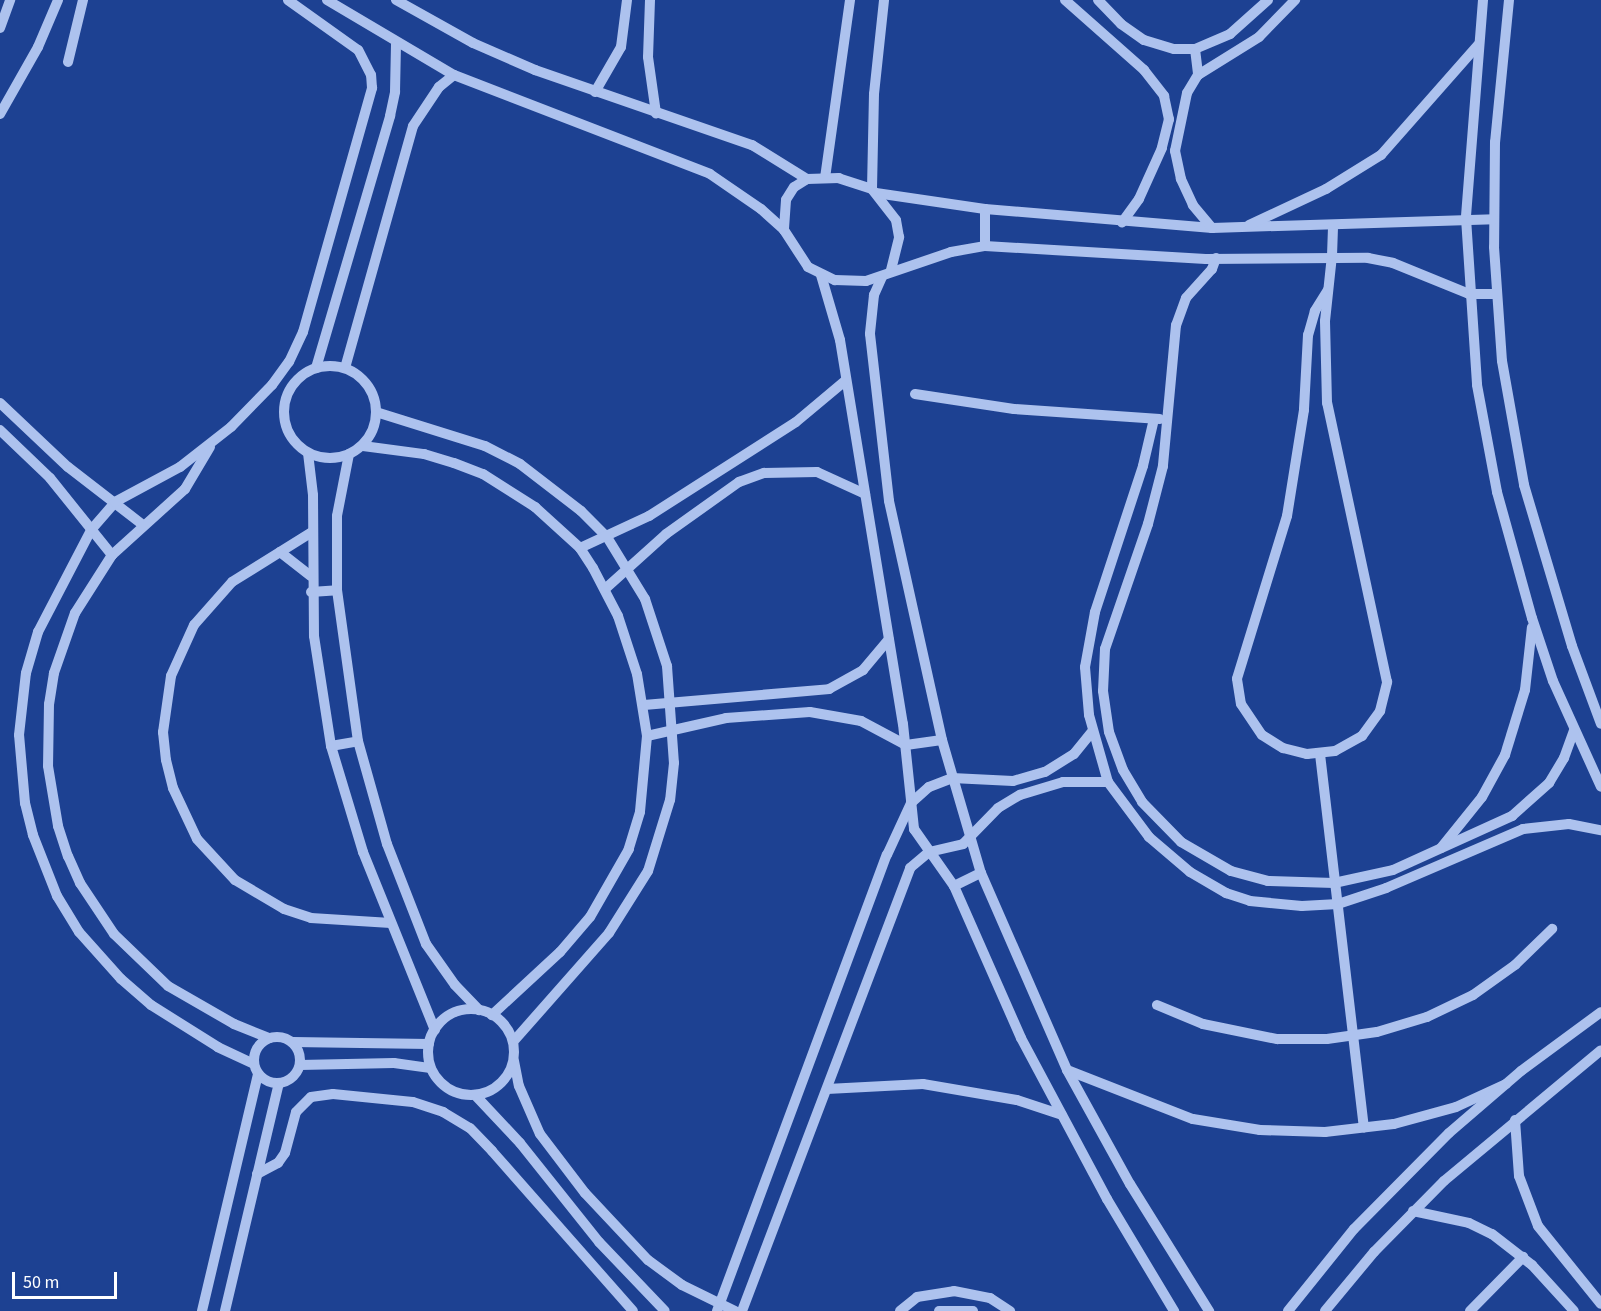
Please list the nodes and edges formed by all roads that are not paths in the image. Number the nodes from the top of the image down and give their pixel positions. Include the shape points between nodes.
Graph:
1 (10, 0) edge
2 (58, 0) edge
3 (83, 0) edge
4 (288, 0) edge
5 (327, 0) edge
6 (396, 0) edge
7 (627, 0) edge
8 (650, 0) edge
9 (850, 0) edge
10 (884, 0) edge
11 (1065, 0) edge
12 (1098, 0) edge
13 (1268, 0) edge
14 (1295, 0) edge
15 (1483, 0) edge
16 (1509, 0) edge
17 (0, 28) edge
18 (396, 44) junction
19 (1478, 45) junction
20 (1195, 49) junction
21 (68, 62) dead end
22 (454, 75) junction
23 (1198, 75) junction
24 (596, 92) junction
25 (656, 113) junction
26 (0, 114) edge
27 (825, 177) junction
28 (807, 179) junction
29 (874, 191) junction
30 (985, 209) junction
31 (1466, 218) junction
32 (1494, 219) junction
33 (1122, 222) junction
34 (1333, 225) junction
35 (1245, 227) junction
36 (1212, 228) junction
37 (784, 230) junction
38 (985, 246) junction
39 (1332, 256) junction
40 (1216, 258) junction
41 (886, 273) junction
42 (820, 275) junction
43 (1328, 290) junction
44 (1468, 294) junction
45 (1496, 294) junction
46 (316, 368) junction
47 (345, 368) junction
48 (845, 381) junction
49 (915, 394) dead end
50 (0, 403) edge
51 (376, 412) junction
52 (1154, 419) junction
53 (1170, 420) junction
54 (0, 430) edge
55 (363, 446) junction
56 (210, 447) junction
57 (308, 453) junction
58 (349, 454) junction
59 (865, 494) junction
60 (116, 502) junction
61 (143, 525) junction
62 (91, 530) junction
63 (312, 532) junction
64 (607, 537) junction
65 (579, 548) junction
66 (280, 552) junction
67 (112, 555) junction
68 (627, 567) junction
69 (311, 576) junction
70 (605, 589) junction
71 (337, 590) junction
72 (311, 592) junction
73 (1532, 618) junction
74 (889, 639) junction
75 (672, 703) junction
76 (644, 705) junction
77 (1601, 724) edge
78 (674, 729) junction
79 (1574, 730) junction
80 (1092, 732) junction
81 (647, 736) junction
82 (942, 740) junction
83 (358, 741) junction
84 (906, 745) junction
85 (331, 746) junction
86 (1320, 754) junction
87 (952, 778) junction
88 (1108, 782) junction
89 (1601, 787) edge
90 (911, 802) junction
91 (1601, 830) edge
92 (973, 836) junction
93 (1437, 851) junction
94 (929, 852) junction
95 (981, 873) junction
96 (1334, 883) junction
97 (954, 886) junction
98 (1338, 904) junction
99 (391, 923) junction
100 (1552, 929) dead end
101 (1157, 1005) dead end
102 (479, 1010) junction
103 (1601, 1012) edge
104 (492, 1015) junction
105 (435, 1030) junction
106 (1352, 1037) junction
107 (269, 1038) junction
108 (293, 1042) junction
109 (513, 1042) junction
110 (429, 1044) junction
111 (1601, 1050) edge
112 (514, 1061) junction
113 (300, 1065) junction
114 (431, 1068) junction
115 (256, 1069) junction
116 (1067, 1070) junction
117 (279, 1083) junction
118 (1506, 1084) junction
119 (827, 1089) junction
120 (475, 1095) junction
121 (1062, 1115) junction
122 (1515, 1120) junction
123 (1364, 1128) junction
124 (257, 1174) junction
125 (1413, 1211) junction
126 (1523, 1257) junction
127 (1601, 1304) edge
128 (718, 1308) edge
129 (202, 1311) edge
130 (225, 1311) edge
131 (633, 1311) edge
132 (665, 1311) edge
133 (735, 1311) edge
134 (742, 1311) edge
135 (900, 1311) edge
136 (939, 1311) edge
137 (973, 1311) edge
138 (1010, 1311) edge
139 (1174, 1311) edge
140 (1209, 1311) edge
141 (1288, 1311) edge
142 (1325, 1311) edge
143 (1470, 1311) edge
144 (1574, 1311) edge

1 - 17 street
2 - 26 street via 38,47
3 - 21 street
4 - 56 street via 358,50 369,68 372,88 296,350 272,385
5 - 18 street
6 - 24 street via 473,43
7 - 24 street via 621,47
8 - 25 street via 648,57
9 - 27 street
10 - 29 street via 874,94
11 - 33 street via 1144,70 1164,96 1169,119 1162,148 1139,199
12 - 20 street via 1121,24 1144,40 1174,49
13 - 20 street via 1230,34
14 - 23 street via 1259,37
15 - 19 street
16 - 32 street via 1496,120
18 - 22 street
18 - 46 street via 396,84 390,116
19 - 31 street
19 - 35 street via 1381,154 1326,189
20 - 23 street
22 - 37 street via 682,160 737,190
22 - 47 street via 439,87 413,126
23 - 36 street via 1181,112 1175,151 1180,179 1193,205
24 - 25 street
25 - 28 street via 752,146
27 - 28 street
27 - 29 street via 856,182
28 - 37 street via 786,200
29 - 30 street
29 - 41 street via 896,220 899,237
30 - 33 street
30 - 38 street
31 - 32 street
31 - 34 street
31 - 44 street
32 - 45 street
33 - 36 street
34 - 35 street
34 - 39 street
35 - 36 street
37 - 42 street via 798,256
38 - 40 street
38 - 41 street
39 - 40 street
39 - 43 street
39 - 44 street via 1393,262
40 - 53 street via 1212,269 1186,298 1176,325
41 - 42 street via 851,282
41 - 82 street via 874,295 870,334 889,501
42 - 48 street via 840,337
43 - 86 street via 1324,351 1331,429 1387,682 1380,711 1362,736 1335,751
43 - 86 street via 1315,311 1308,334 1304,411 1287,516 1237,679 1241,704 1262,735 1295,752
44 - 45 street
44 - 73 street via 1485,437
45 - 77 street via 1505,383 1524,485 1572,646
46 - 47 street
46 - 57 street via 295,381 284,402 283,414 290,437
47 - 51 street via 367,384
48 - 59 street
48 - 64 street via 769,439 650,516
49 - 52 street via 1014,409
50 - 60 street via 68,467
51 - 55 street via 372,433
51 - 64 street via 450,432 520,464 552,486
52 - 53 street
52 - 80 street via 1088,641 1086,691
53 - 96 street via 1153,505 1105,649 1104,701 1115,752 1132,786 1154,816 1197,853 1231,871 1268,881
54 - 62 street via 50,478
55 - 58 street
55 - 65 street via 424,454 483,474 535,507
56 - 60 street
56 - 61 street via 185,489
57 - 58 street via 328,459
57 - 63 street
58 - 71 street via 337,516
59 - 68 street via 817,472 764,473 740,483
59 - 74 street
60 - 61 street
60 - 62 street
61 - 67 street
62 - 67 street
62 - 115 street via 38,632 26,673 19,735 25,802 33,835 57,896 79,932 121,979 183,1028
63 - 66 street
63 - 69 street
64 - 65 street
64 - 68 street
65 - 70 street
66 - 69 street
66 - 99 street via 232,582 195,625 181,650 165,704 164,732 172,788 197,838 236,880 259,896 311,918
67 - 107 street via 75,614 54,673 47,735 58,826 80,883 96,910 140,962 200,1007
68 - 70 street
68 - 75 street via 658,632
69 - 72 street
70 - 76 street via 629,645
71 - 72 street
71 - 83 street
72 - 85 street
73 - 79 street
73 - 93 street via 1530,665 1509,744 1482,796
74 - 75 street via 864,670 829,689
74 - 84 street
75 - 76 street
75 - 78 street
76 - 81 street
78 - 81 street
78 - 84 street via 726,718 810,712 861,721
78 - 109 street via 670,800 648,871 609,933
79 - 89 street
79 - 93 street via 1557,771 1526,806
80 - 87 street via 1074,754 1035,776 1002,781
80 - 88 street
81 - 104 street via 640,812 612,885 560,952
82 - 84 street
82 - 87 street
83 - 85 street
83 - 102 street via 387,844 426,944 455,985
84 - 90 street
85 - 99 street via 348,809
86 - 96 street
87 - 90 street via 929,787
87 - 92 street
88 - 92 street via 1078,780 1034,789 998,808
88 - 98 street via 1149,837 1190,872 1226,893 1282,905
90 - 94 street via 914,830
90 - 128 street via 890,846
91 - 98 street via 1569,824 1523,829 1422,875
92 - 94 street via 952,849
92 - 95 street
93 - 96 street via 1393,870
94 - 97 street
94 - 119 street via 904,878
95 - 97 street
95 - 116 street
96 - 98 street
97 - 121 street via 1003,1002
98 - 106 street
99 - 105 street
100 - 106 street via 1515,965 1458,1003 1402,1026
101 - 106 street via 1203,1024 1252,1036 1302,1040
102 - 104 street
102 - 105 street via 454,1013
103 - 118 street
104 - 109 street via 503,1023
105 - 110 street
106 - 123 street
107 - 108 street via 278,1036
107 - 115 street via 257,1048
108 - 110 street
108 - 113 street
109 - 112 street
110 - 114 street
111 - 122 street
112 - 120 street via 496,1088
112 - 128 street via 519,1086 540,1134 585,1192 648,1260
113 - 114 street via 394,1063
113 - 117 street via 295,1075
114 - 120 street via 453,1092
115 - 117 street
115 - 129 street
116 - 123 street via 1193,1119 1260,1130 1325,1132
116 - 140 street via 1130,1184
117 - 124 street
118 - 123 street via 1456,1107
118 - 141 street via 1449,1133 1354,1229
119 - 121 street via 875,1084 934,1085 1017,1100
119 - 134 street
120 - 132 street via 520,1143 599,1242
121 - 139 street
122 - 125 street
122 - 127 street via 1519,1176 1526,1202 1553,1248
124 - 130 street
124 - 131 street via 278,1163 285,1153 296,1112 311,1097 333,1094 413,1102 443,1112 470,1128 492,1151
125 - 126 street via 1469,1223
125 - 142 street
126 - 143 street
126 - 144 street
128 - 133 street
135 - 138 street via 917,1297 954,1291 990,1298
136 - 137 street

